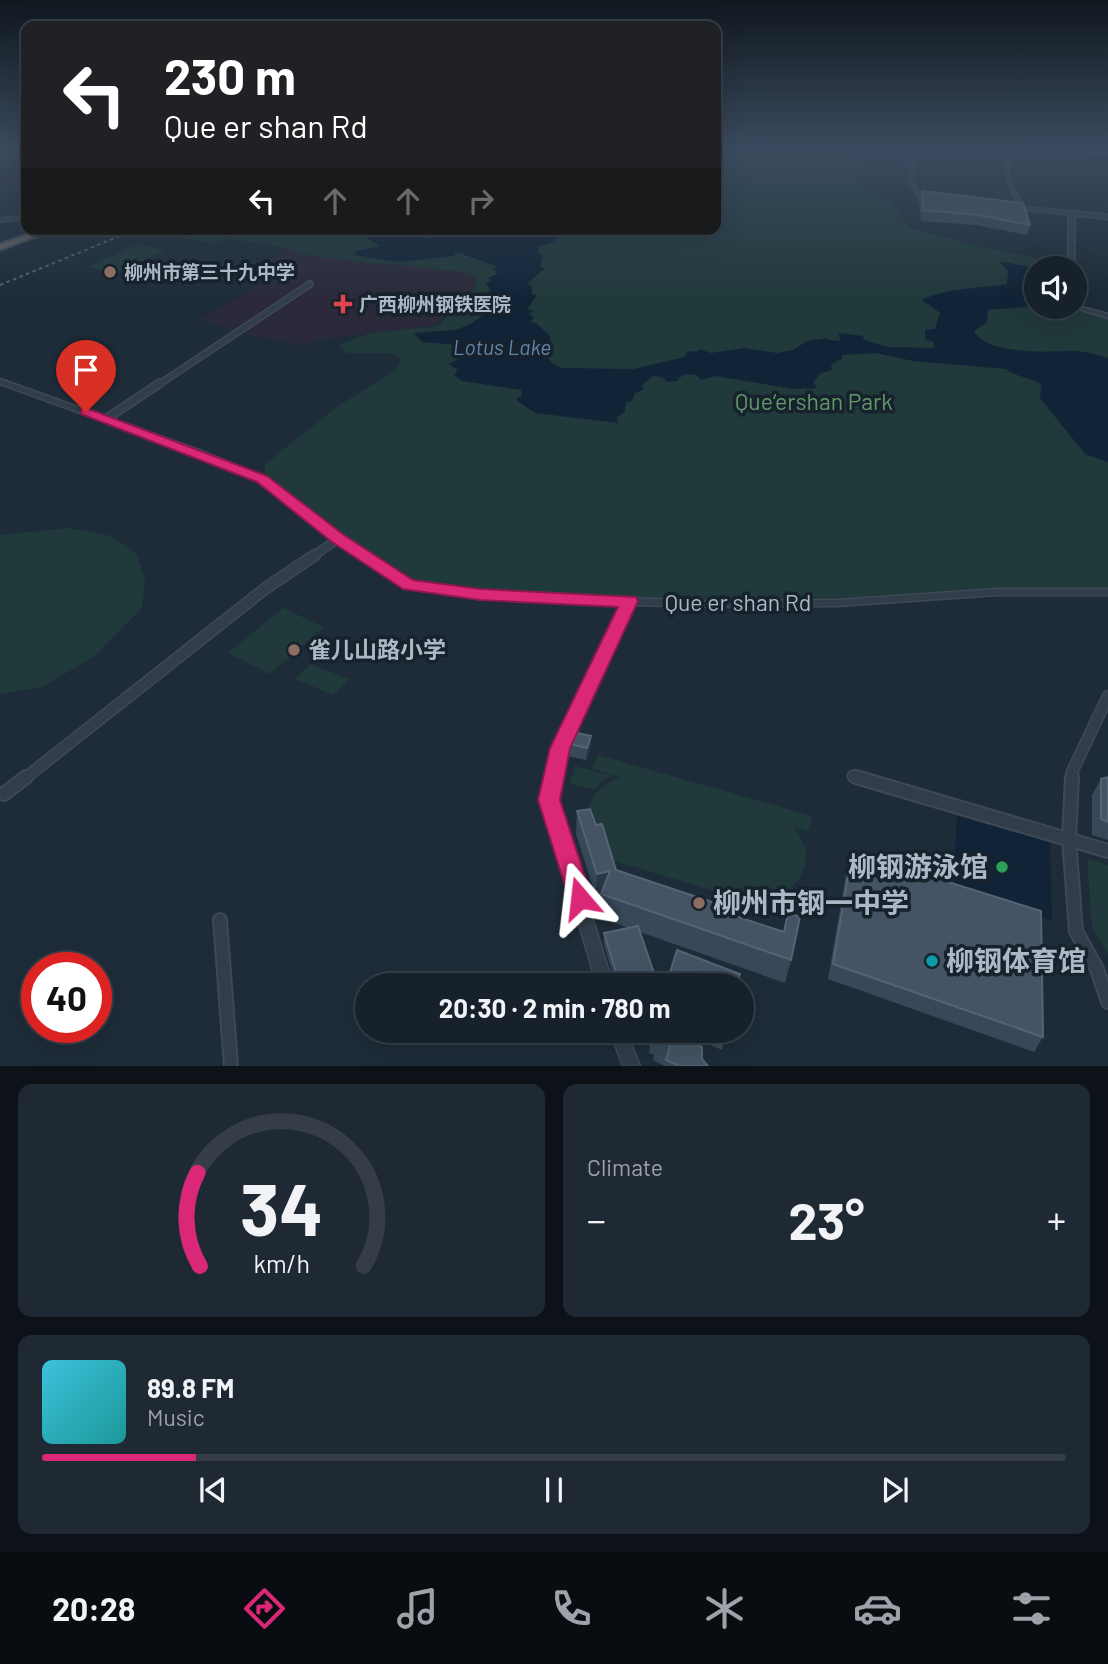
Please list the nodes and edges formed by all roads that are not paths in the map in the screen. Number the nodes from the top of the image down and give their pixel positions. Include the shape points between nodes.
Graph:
1 (923, 199) edge
2 (1017, 199) edge
3 (938, 201) edge
4 (1003, 206) edge
5 (1023, 207) junction
6 (1072, 213) junction
7 (1108, 217) edge
8 (21, 218) edge
9 (0, 220) edge
10 (22, 235) edge
11 (32, 235) edge
12 (0, 245) edge
13 (1071, 256) edge
14 (310, 284) dead end
15 (1087, 310) edge
16 (1108, 316) edge
17 (0, 381) edge
18 (106, 419) junction
19 (338, 539) junction
20 (1108, 592) edge
21 (630, 601) junction
22 (1108, 696) edge
23 (853, 776) dead end
24 (4, 794) dead end
25 (1069, 839) junction
26 (1108, 851) edge
27 (220, 920) dead end
28 (601, 973) edge
29 (1108, 1002) edge
30 (623, 1043) edge
31 (231, 1066) edge
32 (632, 1066) edge

1 - 3 street
2 - 5 street
4 - 5 street
5 - 6 street
6 - 7 street
6 - 13 street
8 - 9 street
10 - 12 highway
11 - 12 highway
14 - 18 street
15 - 16 street
17 - 18 street, Que er shan Rd
18 - 19 street, Que er shan Rd via 262,479
19 - 21 street, Que er shan Rd via 409,585 480,594
19 - 24 street via 266,588
20 - 21 street, Que er shan Rd via 998,592 838,603
21 - 28 street via 560,748 549,800
22 - 25 street via 1072,772
23 - 25 street
25 - 26 street
25 - 29 street via 1076,930
27 - 31 street
30 - 32 street

